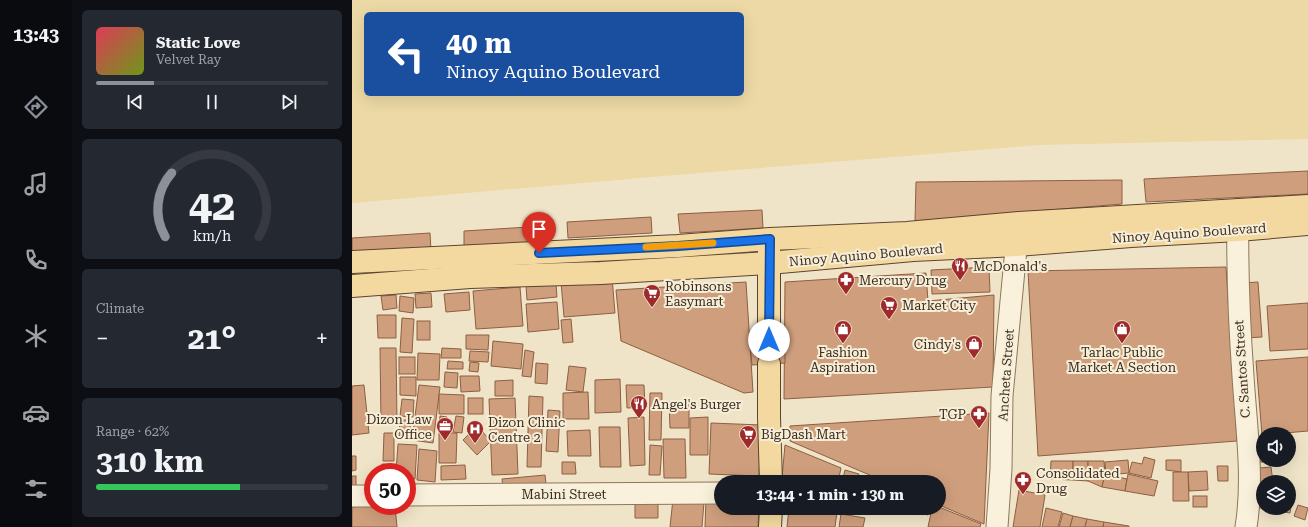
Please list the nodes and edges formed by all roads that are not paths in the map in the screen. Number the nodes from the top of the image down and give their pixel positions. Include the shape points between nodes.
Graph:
1 (1308, 206) edge
2 (1238, 220) junction
3 (1019, 223) junction
4 (1308, 224) edge
5 (770, 239) junction
6 (1018, 245) junction
7 (352, 262) edge
8 (769, 264) junction
9 (352, 286) edge
10 (769, 340) dead end
11 (769, 364) dead end
12 (770, 475) edge
13 (714, 493) edge
14 (352, 496) edge
15 (364, 496) edge
16 (416, 496) edge
17 (770, 515) edge
18 (770, 527) edge
19 (997, 527) edge
20 (1246, 527) edge

1 - 2 main road, Ninoy Aquino Boulevard
2 - 3 main road, Ninoy Aquino Boulevard
2 - 4 main road, Ninoy Aquino Boulevard
2 - 6 main road, Ninoy Aquino Boulevard via 1130,236
2 - 20 street, C. Santos Street via 1238,312 1249,490
3 - 5 main road, Ninoy Aquino Boulevard via 907,233
3 - 6 street, Ancheta Street
5 - 7 main road, Ninoy Aquino Boulevard
5 - 8 main road
6 - 8 main road, Ninoy Aquino Boulevard via 913,250
6 - 19 street, Ancheta Street via 1002,396
8 - 9 main road, Ninoy Aquino Boulevard via 470,277
8 - 10 main road
11 - 12 main road
13 - 16 street, Mabini Street
14 - 15 street
17 - 18 main road

